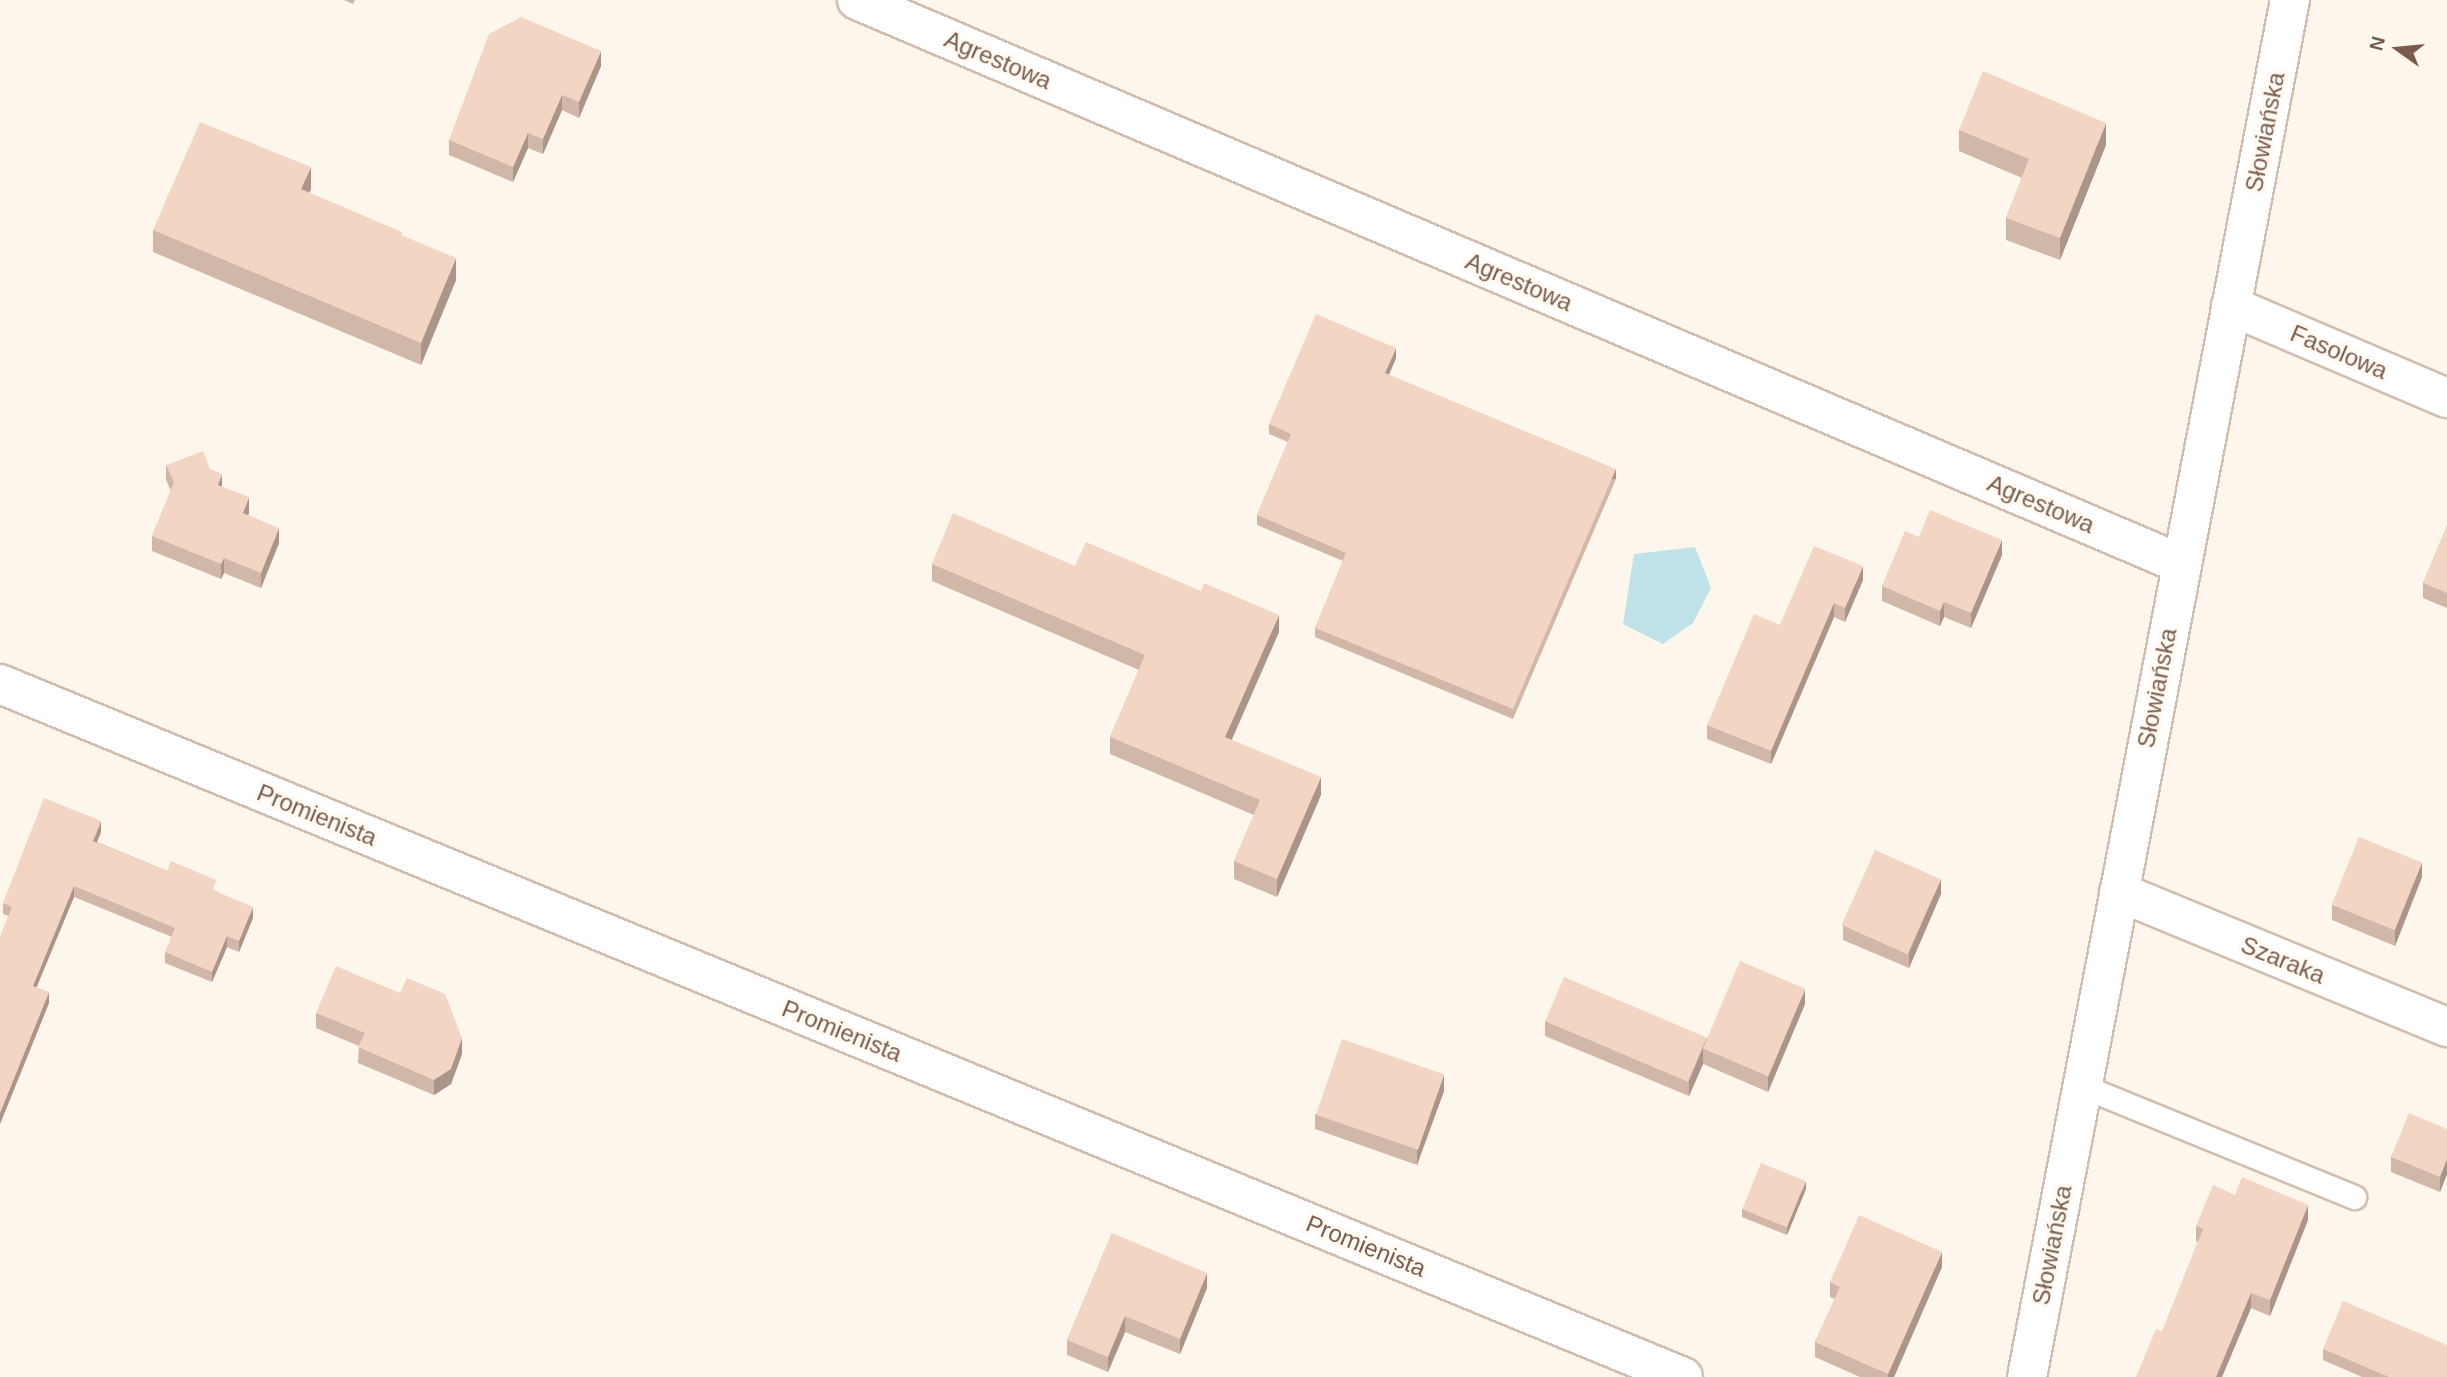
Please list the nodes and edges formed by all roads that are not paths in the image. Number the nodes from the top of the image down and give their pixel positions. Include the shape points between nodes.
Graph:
1 (858, 0) edge
2 (2290, 0) edge
3 (2231, 306) junction
4 (2447, 398) edge
5 (2181, 564) junction
6 (0, 684) edge
7 (2119, 892) junction
8 (2447, 1027) edge
9 (2082, 1086) junction
10 (2354, 1197) dead end
11 (1683, 1377) edge
12 (2027, 1377) edge

1 - 5 street, Agrestowa
2 - 3 street, Słowiańska
3 - 4 street, Fasolowa
3 - 5 street, Słowiańska
5 - 7 street, Słowiańska
6 - 11 street, Promienista
7 - 8 street, Szaraka
7 - 9 street, Słowiańska
9 - 10 lane
9 - 12 street, Słowiańska

